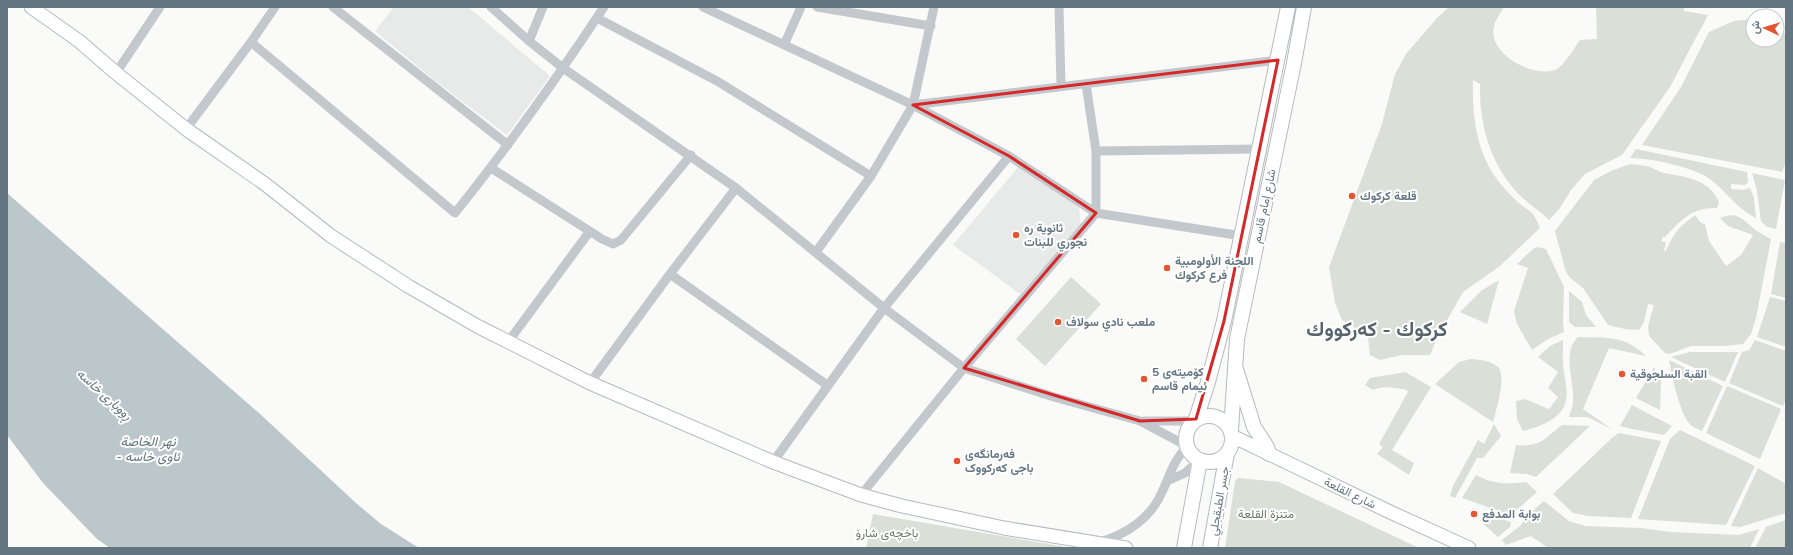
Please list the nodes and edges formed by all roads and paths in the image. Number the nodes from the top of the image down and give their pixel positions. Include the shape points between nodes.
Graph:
1 (31, 7) edge
2 (160, 7) edge
3 (275, 7) edge
4 (333, 7) edge
5 (491, 7) edge
6 (543, 7) edge
7 (604, 7) edge
8 (703, 7) edge
9 (801, 7) edge
10 (817, 7) edge
11 (934, 7) edge
12 (1059, 7) edge
13 (1288, 7) edge
14 (1304, 7) edge
15 (597, 18) junction
16 (931, 26) junction
17 (529, 41) junction
18 (250, 42) junction
19 (784, 45) junction
20 (1278, 60) junction
21 (563, 68) junction
22 (116, 73) junction
23 (1086, 84) junction
24 (1061, 86) junction
25 (913, 106) junction
26 (186, 129) junction
27 (508, 145) junction
28 (1259, 150) junction
29 (1096, 151) junction
30 (691, 156) junction
31 (1009, 156) junction
32 (491, 168) junction
33 (871, 176) junction
34 (736, 188) junction
35 (1096, 213) junction
36 (590, 231) junction
37 (1242, 236) junction
38 (816, 252) junction
39 (670, 274) junction
40 (884, 308) junction
41 (508, 342) junction
42 (1234, 363) junction
43 (964, 368) junction
44 (590, 383) junction
45 (828, 386) junction
46 (1195, 420) junction
47 (1140, 421) junction
48 (1232, 433) junction
49 (1187, 446) junction
50 (1227, 453) junction
51 (1269, 454) junction
52 (1200, 460) junction
53 (772, 462) junction
54 (1167, 481) junction
55 (861, 495) junction
56 (1096, 543) junction
57 (1126, 548) edge
58 (1184, 548) edge
59 (1210, 548) edge
60 (1469, 548) edge

1 - 22 street
2 - 22 street
3 - 18 street
4 - 27 street
5 - 17 street
6 - 17 street
7 - 15 street
8 - 19 street
9 - 19 street
10 - 16 street
11 - 16 street
12 - 24 street
13 - 20 main road, شارع إمام قاسم
14 - 42 main road, شارع إمام قاسم
15 - 21 street
15 - 33 street via 717,82
16 - 25 street
17 - 21 street
18 - 26 street
18 - 32 street via 455,213
19 - 25 street
20 - 23 street
20 - 28 main road, شارع إمام قاسم
21 - 27 street
21 - 30 street
22 - 26 street
23 - 24 street
23 - 29 street
24 - 25 street
25 - 31 street
25 - 33 street
26 - 41 street via 265,184 331,236 408,286
27 - 32 street
28 - 29 street
28 - 37 main road, شارع إمام قاسم
29 - 35 street
30 - 34 street
30 - 36 street via 621,240 613,244
31 - 35 street
31 - 40 street
32 - 36 street
33 - 38 street
34 - 38 street
34 - 39 street
35 - 37 street
35 - 43 street
36 - 41 street
37 - 46 main road, شارع إمام قاسم via 1217,349
38 - 40 street
39 - 44 street
39 - 45 street
40 - 43 street
40 - 45 street
41 - 44 street
42 - 48 main road, شارع إمام قاسم
42 - 51 main road via 1254,427
43 - 47 street
43 - 55 street
44 - 53 street
45 - 53 street
46 - 47 street
46 - 48 main road via 1210,415 1216,416 1223,419
46 - 49 main road via 1187,432
47 - 49 street
48 - 50 main road
48 - 51 street, شارع القلعة
49 - 52 main road
49 - 54 street via 1174,462
50 - 52 main road via 1218,460
50 - 59 main road, جسر الطبقجلي
51 - 60 street, شارع القلعة
52 - 54 street via 1185,473
52 - 58 main road
53 - 55 street
54 - 56 street via 1162,494 1145,517 1122,534
55 - 56 street via 997,526
56 - 57 street

